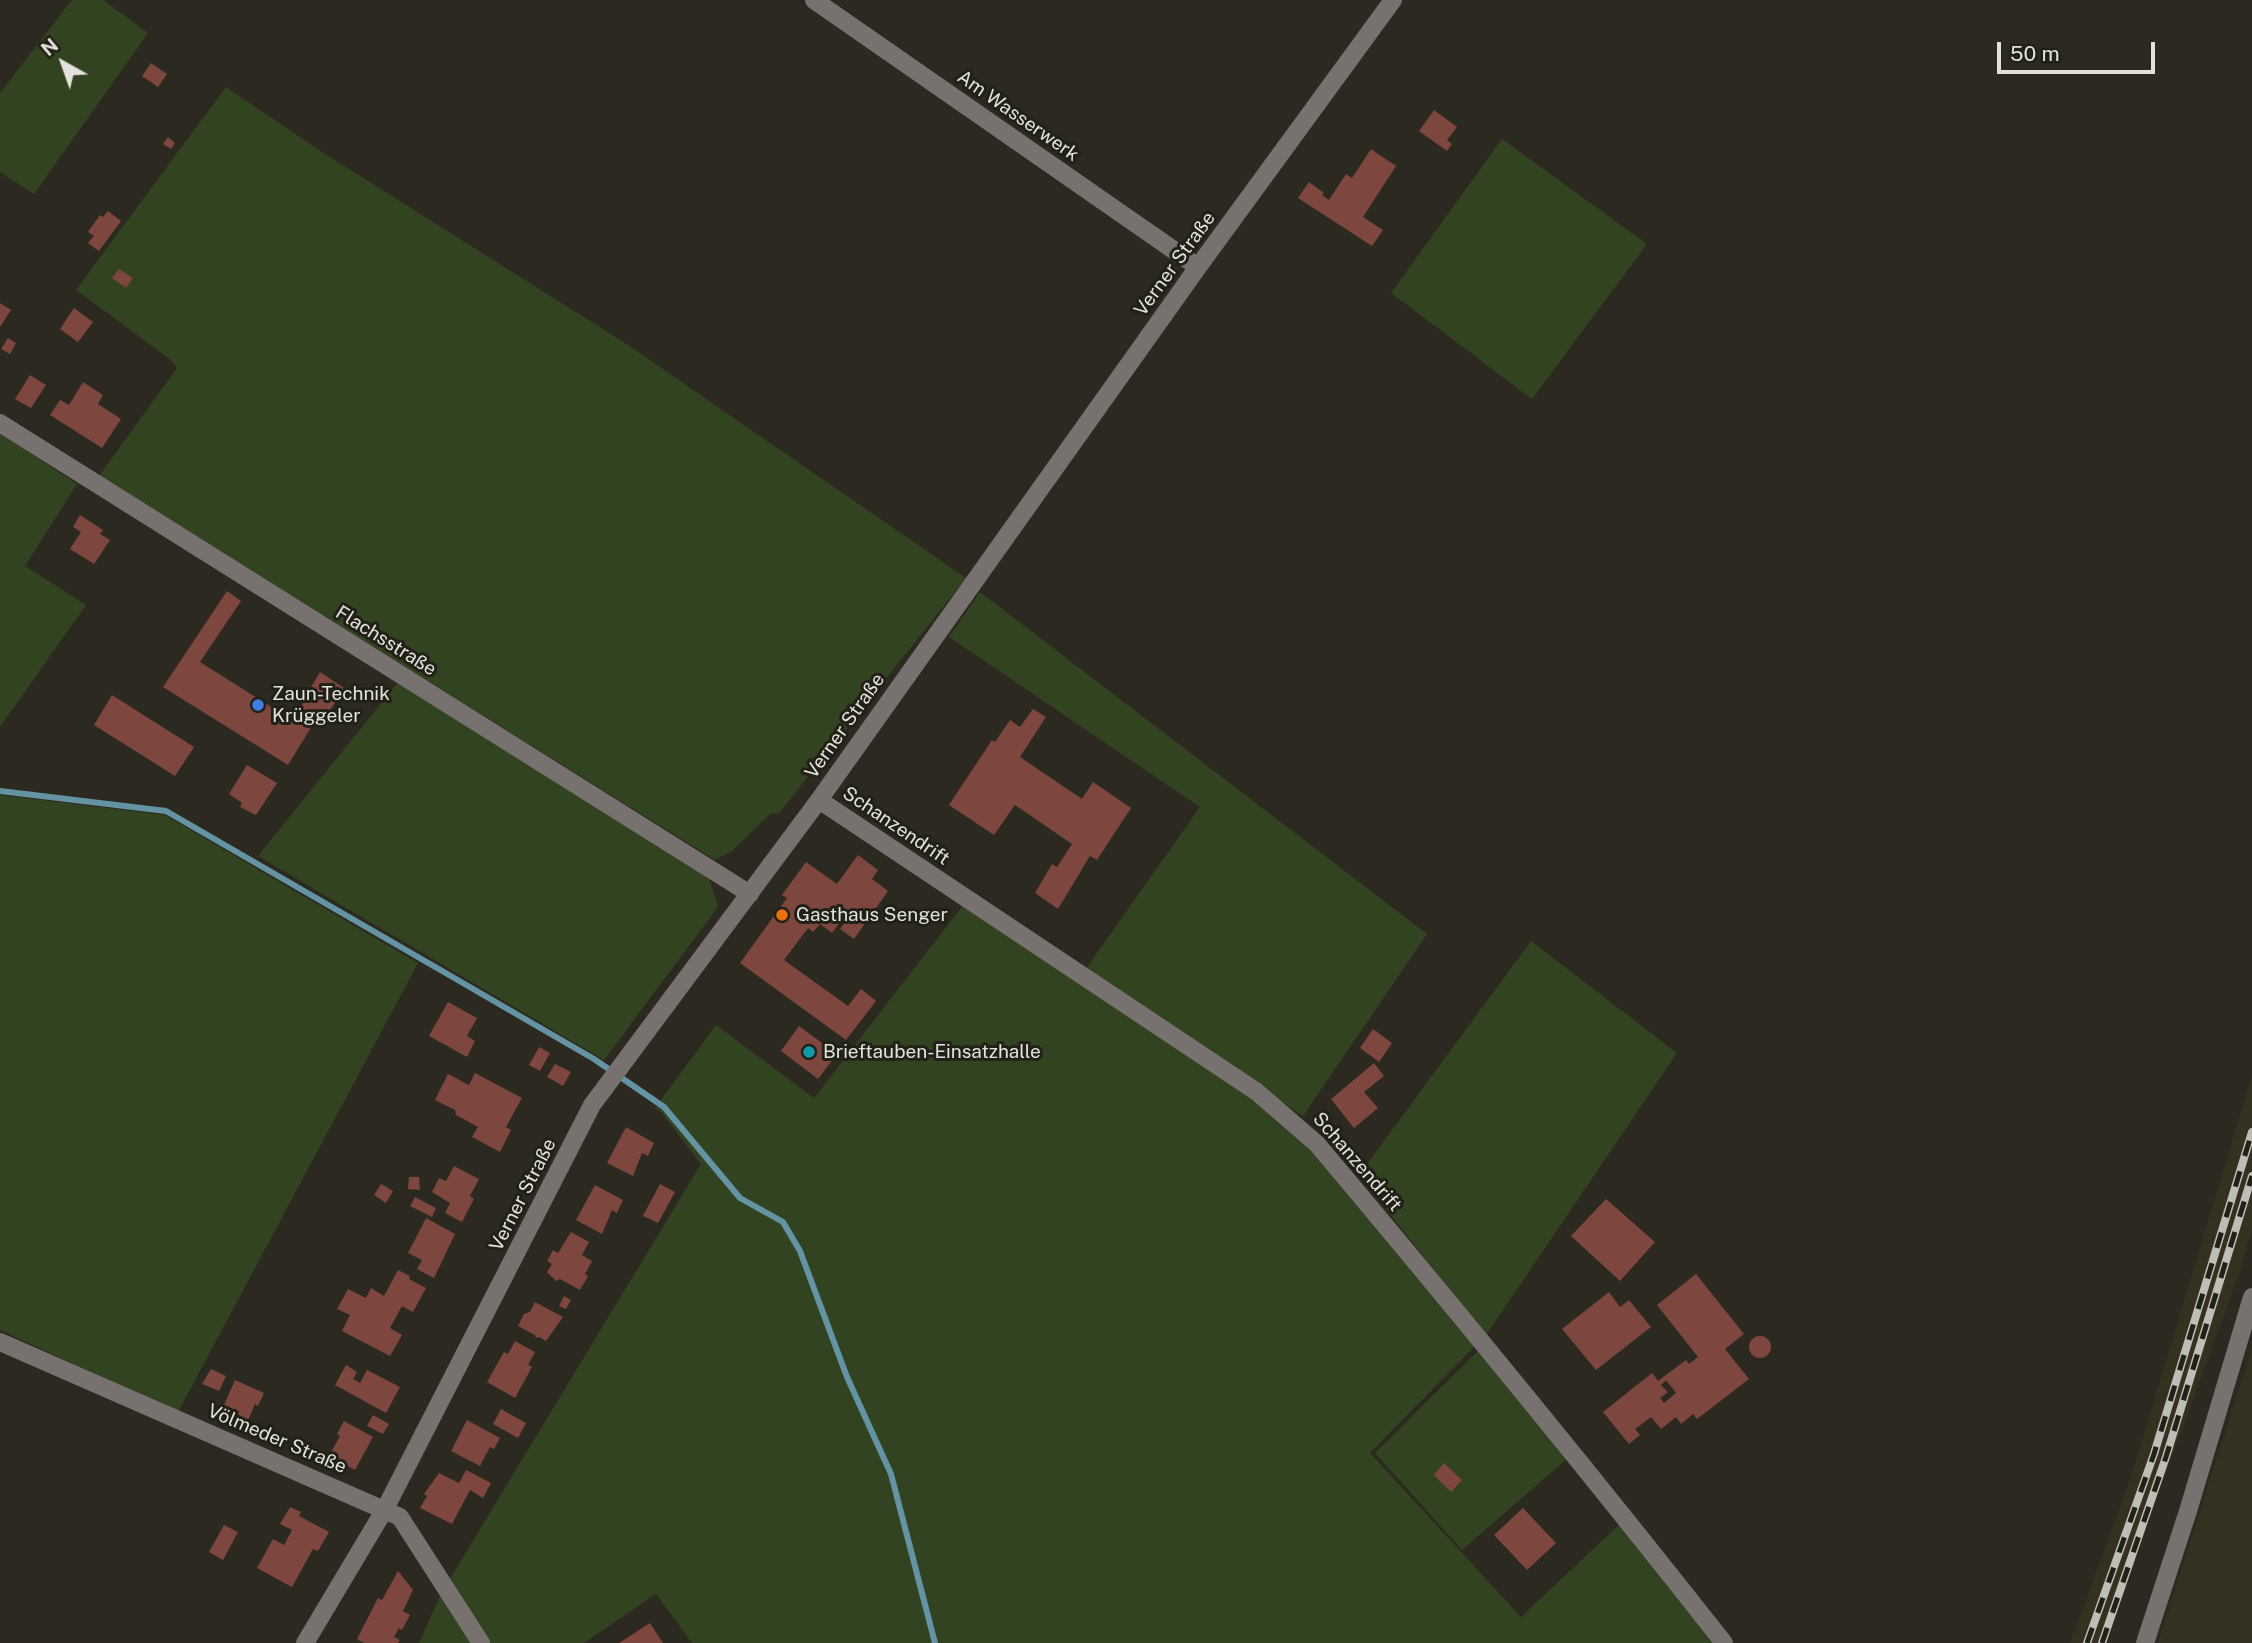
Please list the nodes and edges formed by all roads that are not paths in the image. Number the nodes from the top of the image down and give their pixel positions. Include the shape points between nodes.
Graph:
1 (814, 0) edge
2 (1393, 0) edge
3 (1198, 267) junction
4 (0, 423) edge
5 (818, 800) junction
6 (750, 894) junction
7 (2252, 1297) edge
8 (0, 1342) edge
9 (385, 1509) junction
10 (305, 1643) edge
11 (481, 1643) edge
12 (1724, 1643) edge
13 (2145, 1643) edge

1 - 3 street, Am Wasserwerk
2 - 3 street, Verner Straße
3 - 5 street, Verner Straße
4 - 6 street, Flachsstraße
5 - 6 street, Verner Straße
5 - 12 street, Schanzendrift via 1257,1092 1302,1129 1600,1486
6 - 9 street, Verner Straße via 593,1105
7 - 13 street
8 - 9 street, Völmeder Straße
9 - 10 street, Verner Straße
9 - 11 street, Völmeder Straße via 400,1517

